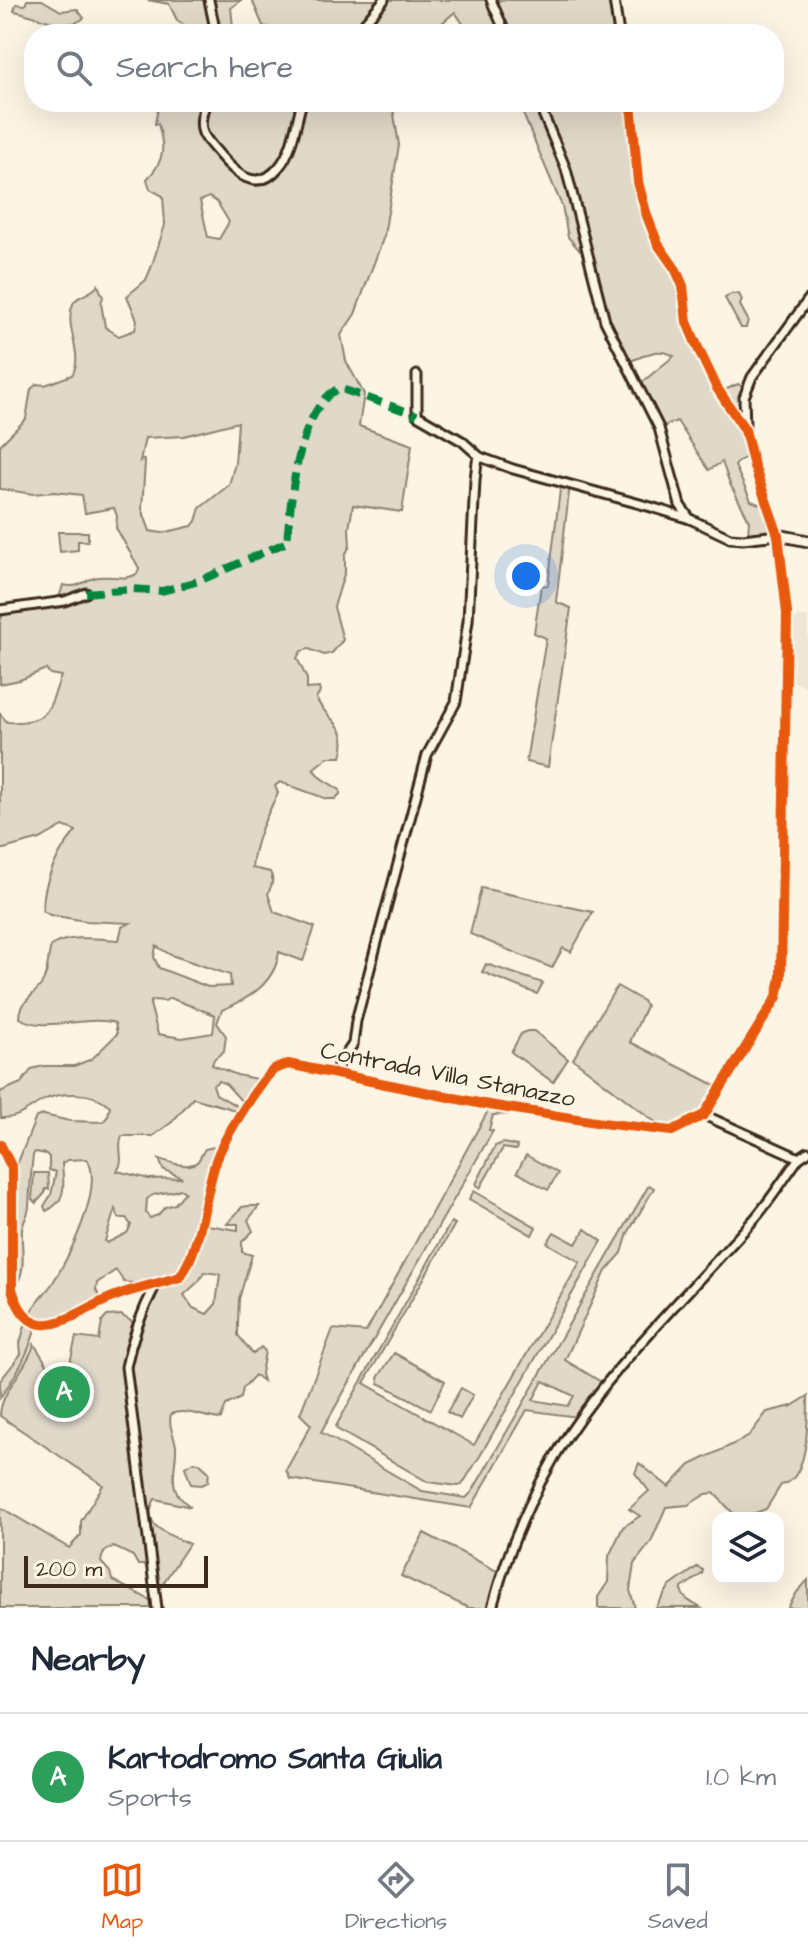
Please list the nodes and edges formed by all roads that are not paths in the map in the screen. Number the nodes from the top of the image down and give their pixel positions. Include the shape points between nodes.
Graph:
1 (209, 0) edge
2 (384, 0) edge
3 (491, 0) edge
4 (614, 0) edge
5 (214, 24) edge
6 (364, 24) edge
7 (502, 24) edge
8 (618, 24) edge
9 (202, 112) edge
10 (299, 112) edge
11 (542, 112) edge
12 (632, 112) edge
13 (808, 300) edge
14 (417, 375) dead end
15 (745, 430) junction
16 (480, 457) junction
17 (690, 519) junction
18 (778, 535) junction
19 (808, 541) edge
20 (86, 593) dead end
21 (0, 610) edge
22 (334, 1072) junction
23 (704, 1115) junction
24 (0, 1144) edge
25 (808, 1152) edge
26 (799, 1158) junction
27 (0, 1165) edge
28 (12, 1168) junction
29 (156, 1284) junction
30 (157, 1608) edge
31 (492, 1608) edge

1 - 5 street
2 - 6 street
3 - 7 street
4 - 8 street
9 - 10 street via 202,132 235,174 245,179 276,170 287,154
11 - 17 street via 566,169 605,321 659,428 680,505
12 - 15 street via 638,182 647,216 683,286 687,322 698,348
13 - 15 street via 752,377 744,397
14 - 16 street via 417,415
15 - 18 street
16 - 17 street
16 - 22 street via 468,621 456,702 427,755 353,1044
17 - 18 street via 730,538
18 - 19 street
18 - 23 street via 787,613 781,977 777,997
20 - 21 street
22 - 23 street, Contrada Villa Stanazzo via 483,1104 659,1131 681,1128
22 - 29 street, Contrada Villa Stanazzo via 288,1064 268,1076 215,1162 185,1270 180,1277
23 - 26 street
24 - 28 street
25 - 26 street
26 - 31 street via 758,1214 655,1326 568,1435 535,1495
27 - 28 street
28 - 29 street, Contrada Villa Stanazzo via 12,1289 17,1307 40,1324 63,1322 110,1297
29 - 30 street via 130,1344 126,1367

